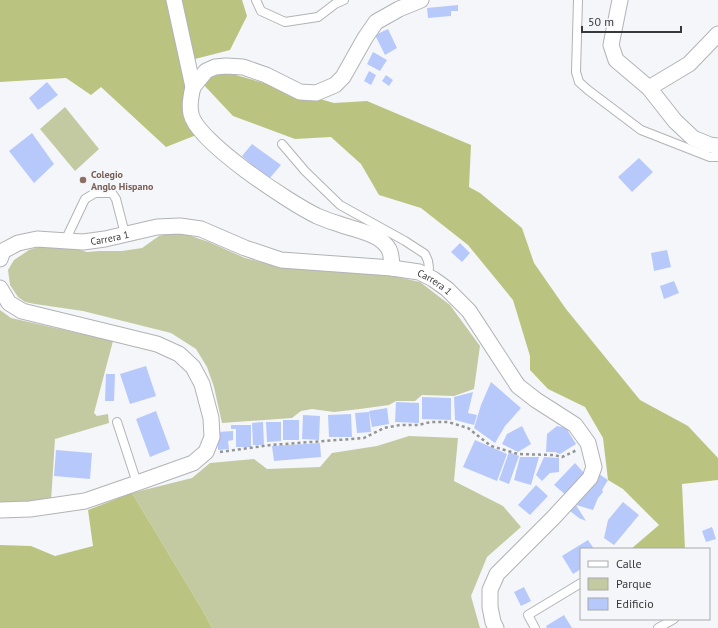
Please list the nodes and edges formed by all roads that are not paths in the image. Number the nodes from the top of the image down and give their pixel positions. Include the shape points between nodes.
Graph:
1 (174, 0) edge
2 (256, 0) edge
3 (344, 0) edge
4 (421, 0) edge
5 (578, 0) edge
6 (620, 0) edge
7 (718, 34) edge
8 (200, 78) junction
9 (649, 88) junction
10 (282, 144) dead end
11 (718, 146) edge
12 (718, 157) edge
13 (125, 234) junction
14 (65, 241) junction
15 (0, 259) edge
16 (392, 268) junction
17 (427, 276) junction
18 (0, 288) edge
19 (117, 422) dead end
20 (137, 483) junction
21 (0, 510) edge
22 (580, 584) edge
23 (672, 620) edge
24 (496, 628) edge
25 (534, 628) edge
26 (658, 628) edge

1 - 8 street
2 - 3 lane via 261,10 285,22 318,17
4 - 8 street via 376,22 343,77 316,94 300,92 244,67 215,67
5 - 12 lane via 576,72 579,82 641,130 710,157
6 - 9 street via 611,45 616,60
7 - 9 street via 689,64
8 - 16 street via 190,99 191,114 206,138 245,170 298,206 380,240 390,250
9 - 11 street via 675,121 693,138
10 - 17 lane via 340,205 425,254 429,268
13 - 14 street, Carrera 1 via 83,242
13 - 14 lane via 112,193 95,193 85,199
13 - 16 street, Carrera 1 via 157,227 180,226 201,229 281,260
14 - 15 street, Carrera 1 via 37,240 18,243 3,251
16 - 17 street, Carrera 1 via 419,272
17 - 24 street, Carrera 1 via 447,289 470,311 518,386 575,425 588,443 594,467 590,478 497,574 490,590 490,608
18 - 20 street via 9,303 22,311 157,344 179,354 192,367 202,384 212,418 212,437 206,452 193,463
19 - 20 lane
20 - 21 street via 85,501 30,510
22 - 25 lane via 528,615
23 - 26 lane

